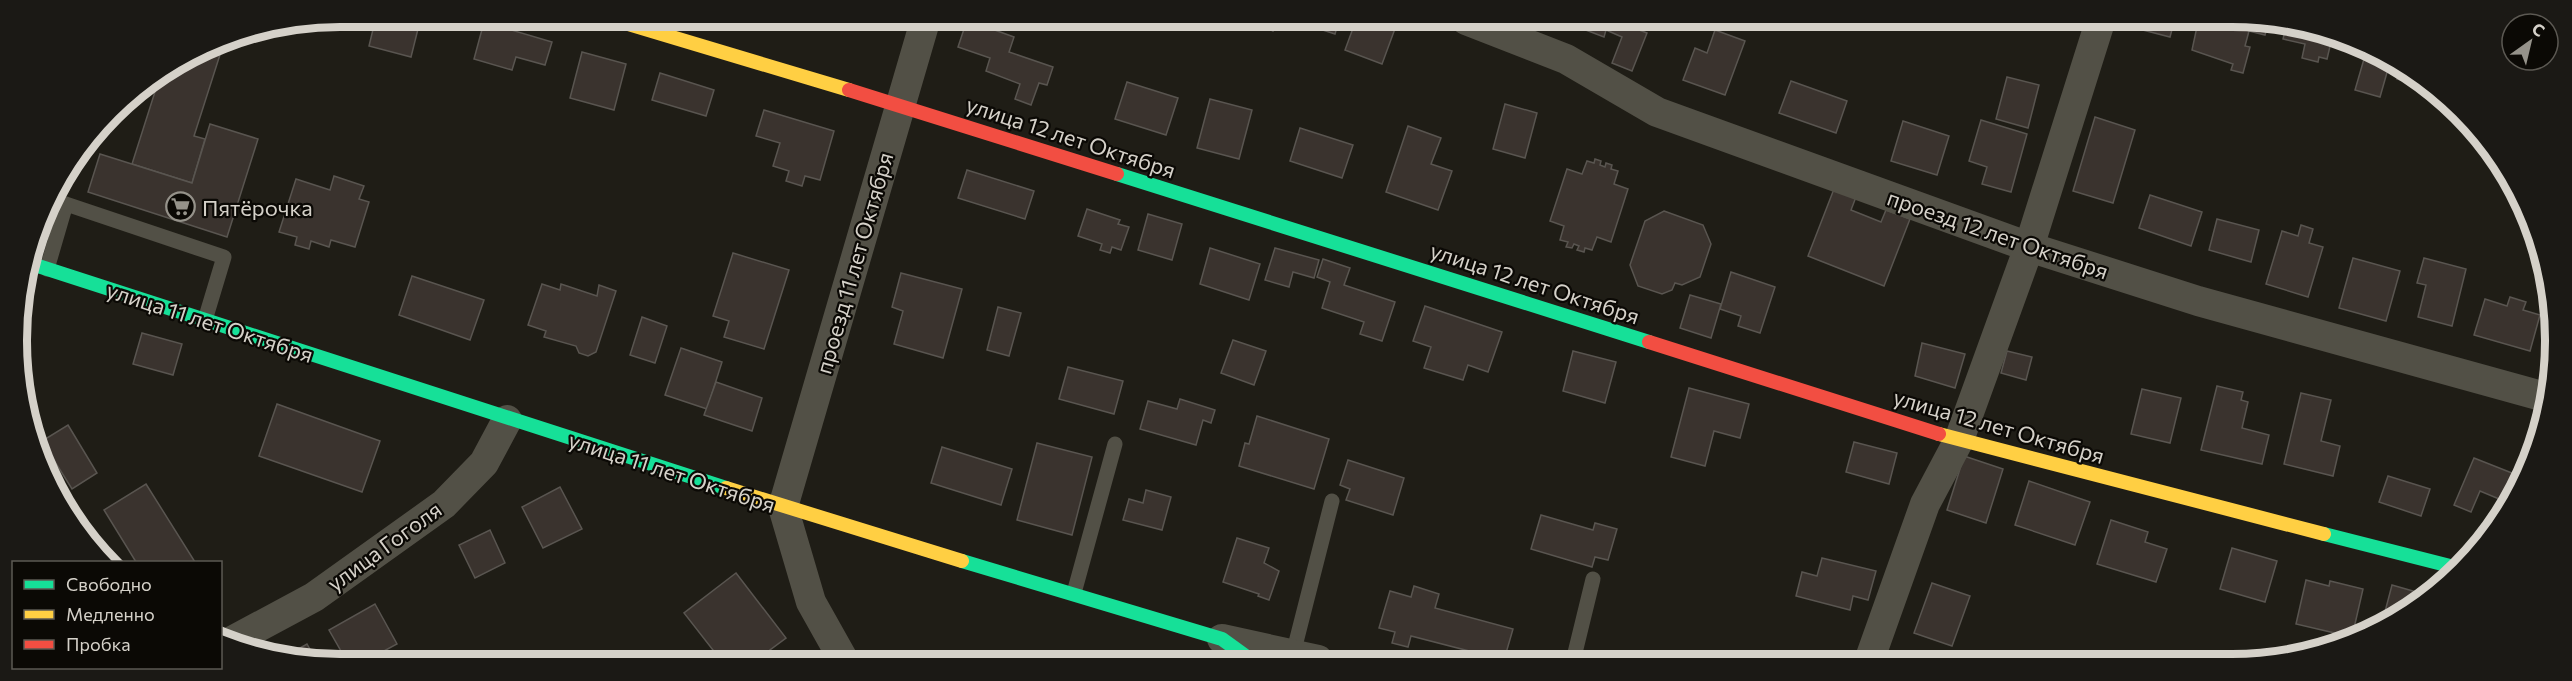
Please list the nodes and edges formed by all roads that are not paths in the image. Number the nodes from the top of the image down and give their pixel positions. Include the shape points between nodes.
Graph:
1 (639, 27) edge
2 (923, 27) edge
3 (1484, 27) edge
4 (2098, 27) edge
5 (900, 105) junction
6 (2029, 247) junction
7 (36, 265) edge
8 (47, 269) junction
9 (205, 320) junction
10 (2540, 395) edge
11 (507, 420) junction
12 (1959, 440) junction
13 (1115, 444) dead end
14 (1332, 501) dead end
15 (783, 507) junction
16 (2449, 566) edge
17 (1593, 579) dead end
18 (1074, 593) junction
19 (240, 637) edge
20 (1222, 639) junction
21 (840, 654) edge
22 (1243, 654) edge
23 (1291, 654) edge
24 (1306, 654) edge
25 (1575, 654) edge
26 (1871, 654) edge

1 - 5 street, улица 12 лет Октября
2 - 5 street, проезд 11 лет Октября
3 - 6 street, проезд 12 лет Октября via 1566,59 1657,112
4 - 6 street
5 - 12 street, улица 12 лет Октября
5 - 15 street, проезд 11 лет Октября
6 - 10 street, проезд 12 лет Октября via 2198,301
6 - 12 street
7 - 8 street, улица 11 лет Октября
8 - 9 street, улица 11 лет Октября
8 - 9 lane via 66,204 224,257
9 - 11 street, улица 11 лет Октября
11 - 15 street, улица 11 лет Октября
11 - 19 street, улица Гоголя via 484,463 444,504 314,597
12 - 16 street, улица 12 лет Октября
12 - 26 street via 1925,504
13 - 18 lane
14 - 24 lane
15 - 18 street, улица 11 лет Октября
15 - 21 street via 812,602
17 - 25 lane
18 - 20 street, улица 11 лет Октября
20 - 22 street
20 - 23 street, улица 11 лет Октября

